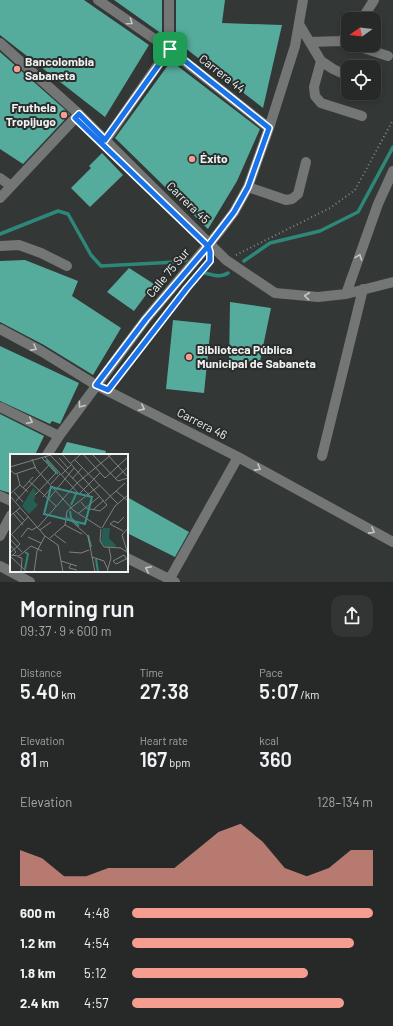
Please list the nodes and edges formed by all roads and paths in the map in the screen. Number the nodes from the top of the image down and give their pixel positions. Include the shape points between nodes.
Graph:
1 (98, 0) edge
2 (169, 0) edge
3 (303, 0) edge
4 (374, 0) edge
5 (366, 12) edge
6 (299, 24) junction
7 (341, 39) edge
8 (310, 42) junction
9 (0, 43) edge
10 (170, 49) junction
11 (376, 52) edge
12 (388, 56) dead end
13 (321, 61) junction
14 (341, 73) edge
15 (79, 114) junction
16 (362, 116) dead end
17 (393, 120) edge
18 (269, 128) junction
19 (105, 140) junction
20 (306, 162) dead end
21 (393, 171) edge
22 (0, 178) edge
23 (11, 186) junction
24 (248, 187) junction
25 (0, 198) edge
26 (209, 245) junction
27 (0, 246) edge
28 (226, 260) junction
29 (67, 266) dead end
30 (393, 282) edge
31 (363, 290) junction
32 (346, 294) junction
33 (0, 329) edge
34 (96, 385) junction
35 (108, 390) junction
36 (0, 407) edge
37 (59, 436) junction
38 (48, 454) edge
39 (322, 456) dead end
40 (238, 457) junction
41 (0, 496) edge
42 (10, 501) edge
43 (10, 517) edge
44 (0, 536) edge
45 (393, 542) edge
46 (128, 559) edge
47 (0, 566) edge
48 (10, 571) edge
49 (11, 572) edge
50 (171, 581) edge
51 (30, 582) edge

1 -> 10 street, Carrera 44
2 - 10 street
3 - 6 street, Calle 75 Sur
4 - 5 street
6 - 8 street
6 - 18 street, Calle 75 Sur via 295,46
7 - 8 street
8 - 13 street
9 - 15 street, Carrera 45
10 - 18 street, Carrera 44
10 - 19 street
11 - 12 street
13 - 14 street
13 - 16 street via 314,87 315,96 321,103
15 - 19 street, Carrera 45
15 - 23 street
17 - 28 path via 354,190 330,208
18 - 24 street, Calle 75 Sur
19 - 26 street, Carrera 45
20 - 24 street via 298,194 292,199 286,200
32 -> 21 street via 378,204
22 - 23 street
23 - 25 street
24 - 26 street, Calle 75 Sur via 234,212
26 - 28 street, Carrera 45
26 - 34 street, Calle 75 Sur via 146,319
26 - 35 path via 210,261
27 - 29 street via 18,245
32 -> 28 street, Carrera 45 via 318,297 275,293
30 - 31 street, Carrera 45
31 - 32 street, Carrera 45
31 - 39 street
33 -> 34 street, Carrera 46
34 - 35 street, Carrera 46
34 -> 37 street, Calle 75 Sur
35 -> 40 street, Carrera 46
36 -> 37 street
37 - 38 street, Calle 75 Sur
40 -> 45 street, Carrera 46
40 - 50 street
41 - 42 street
43 - 44 street
50 -> 46 street
47 - 48 street
49 - 51 street

